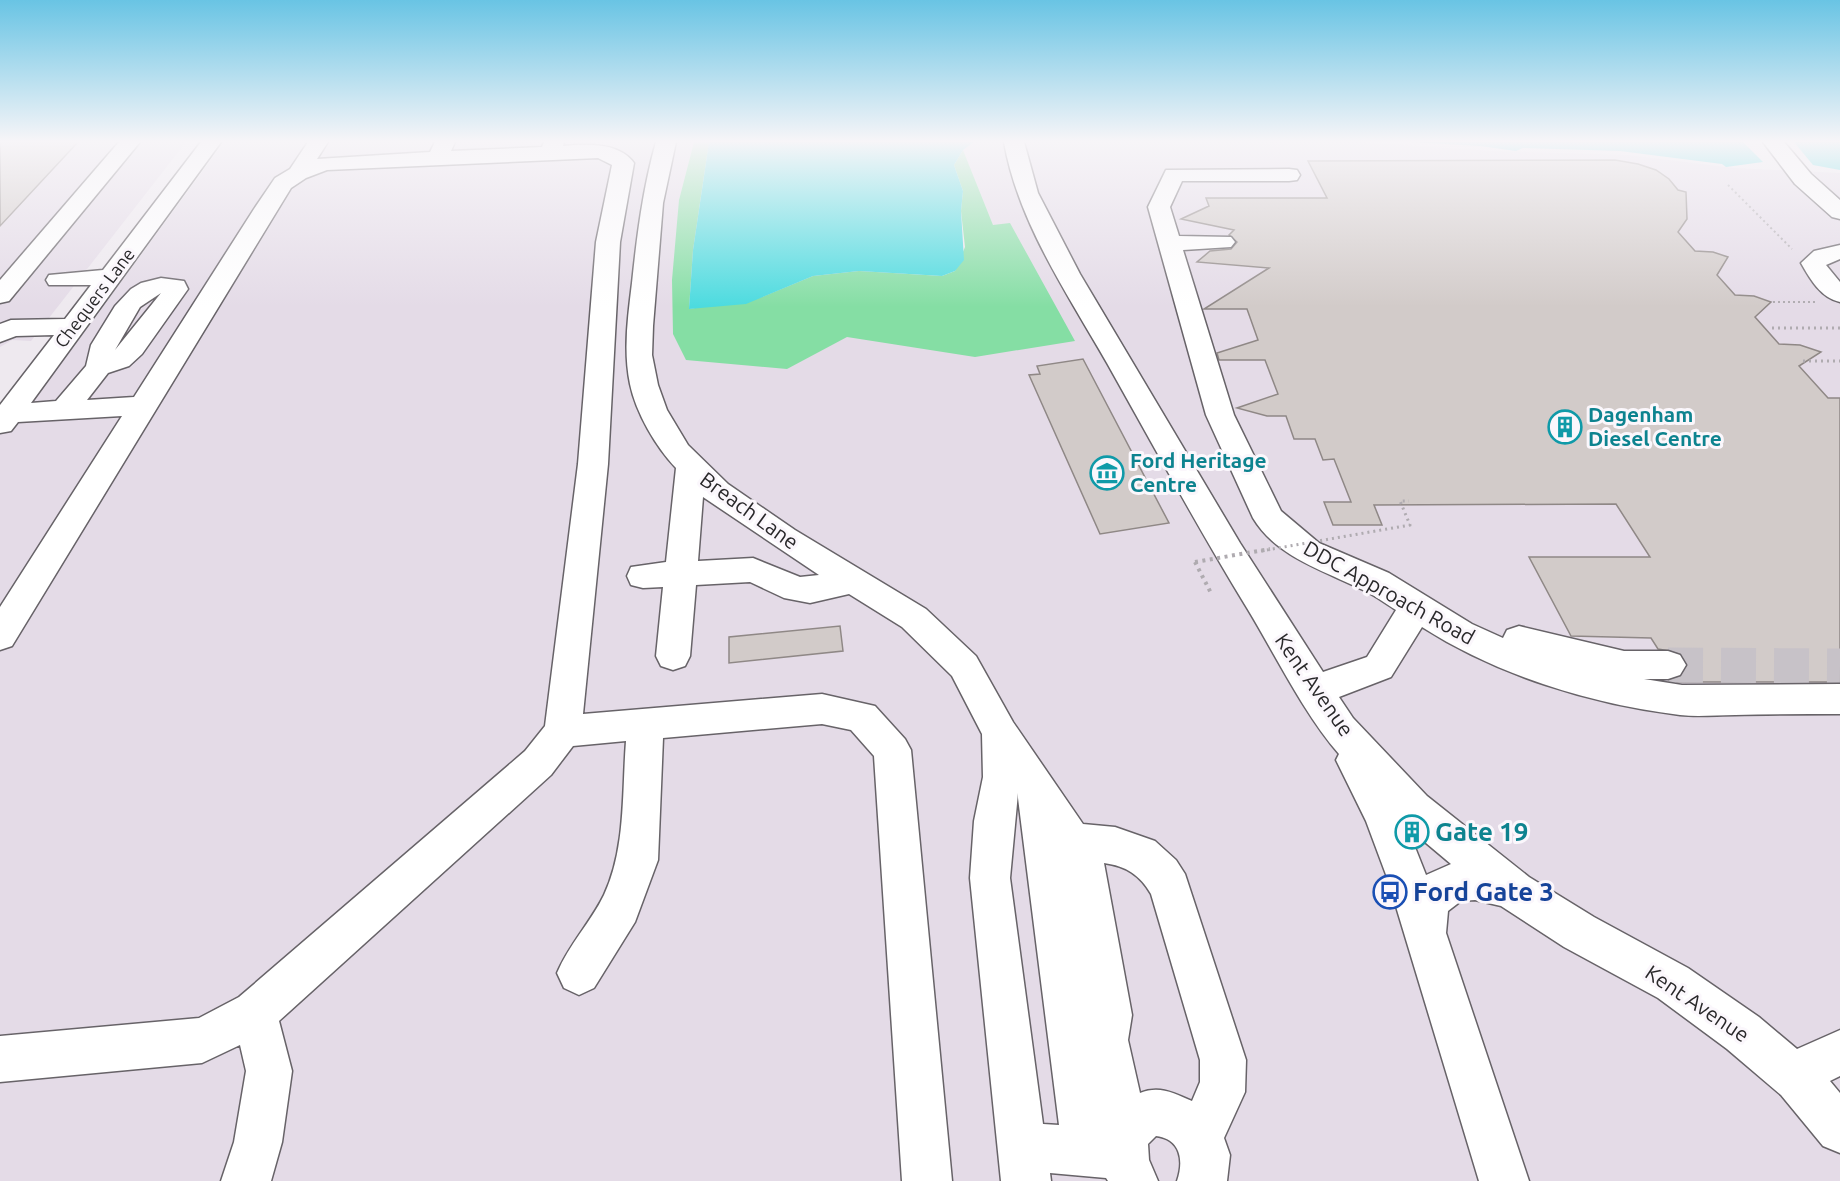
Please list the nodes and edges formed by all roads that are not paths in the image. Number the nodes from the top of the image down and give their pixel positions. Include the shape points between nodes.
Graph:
1 (83, 197) edge
2 (170, 197) edge
3 (274, 197) edge
4 (617, 197) edge
5 (653, 197) edge
6 (1029, 197) edge
7 (1164, 197) edge
8 (1823, 197) edge
9 (1840, 212) edge
10 (1223, 242) dead end
11 (1170, 243) junction
12 (1840, 252) edge
13 (111, 277) junction
14 (58, 280) dead end
15 (222, 280) junction
16 (0, 296) edge
17 (1832, 298) edge
18 (74, 327) junction
19 (4, 329) edge
20 (142, 406) junction
21 (3, 410) edge
22 (64, 410) junction
23 (691, 468) junction
24 (681, 573) junction
25 (643, 576) dead end
26 (853, 581) junction
27 (1427, 615) junction
28 (0, 636) edge
29 (673, 656) dead end
30 (1668, 665) tunnel mouth
31 (1314, 689) junction
32 (1840, 699) edge
33 (645, 724) junction
34 (1340, 729) junction
35 (563, 731) junction
36 (1019, 782) junction
37 (1070, 842) junction
38 (1514, 891) junction
39 (1426, 942) junction
40 (579, 974) dead end
41 (255, 1013) junction
42 (1840, 1053) edge
43 (0, 1059) edge
44 (1797, 1079) junction
45 (1840, 1129) edge
46 (1117, 1156) edge
47 (1034, 1164) edge
48 (1203, 1169) edge
49 (246, 1181) edge
50 (927, 1181) edge
51 (1504, 1181) edge

1 - 16 street
2 - 13 street, Chequers Lane
3 - 15 street
4 - 35 street via 608,242 593,464
5 - 23 street, Breach Lane via 639,355 653,410
6 - 31 street, Kent Avenue via 1068,274
7 - 11 street, DDC Approach Road via 1159,207
8 - 9 street
10 - 11 street
11 - 27 street, DDC Approach Road via 1220,415 1269,518 1308,551 1377,582
12 - 17 street via 1822,256 1813,263
13 - 14 street
13 - 18 street, Chequers Lane
15 - 20 street
15 - 22 street via 153,285 140,291 104,345 99,368
18 - 19 street
18 - 21 street, Chequers Lane via 28,389
20 - 22 street
20 - 28 street
21 - 22 street
23 - 24 street
23 - 26 street, Breach Lane via 717,492
24 - 25 street
24 - 26 street via 753,570 796,589 810,590
24 - 29 street
26 - 36 street, Breach Lane via 914,618 964,666 1000,733
27 - 30 street via 1624,665
27 - 31 street via 1379,667
27 - 32 street, DDC Approach Road via 1510,657 1572,678 1636,693 1682,700
31 - 34 street, Kent Avenue
33 - 35 street
33 - 40 street via 638,860 620,908
33 - 50 street via 822,709 862,717 892,750
34 - 38 street, Kent Avenue via 1413,808
34 - 39 street via 1384,818
35 - 41 street via 538,763
36 - 37 street
36 - 46 street
36 - 47 street
37 - 46 street via 1065,858 1089,1018 1105,1040
37 - 48 street via 1119,844 1156,866 1170,888 1223,1060 1225,1081
38 - 39 street via 1469,879 1445,885 1427,905
38 - 44 street, Kent Avenue via 1673,983 1743,1033
39 - 51 street
41 - 43 street via 202,1040
41 - 49 street via 269,1071 258,1142
42 - 44 street
44 - 45 street, Kent Avenue
46 - 47 street
46 - 48 street via 1131,1124 1152,1112 1177,1116

